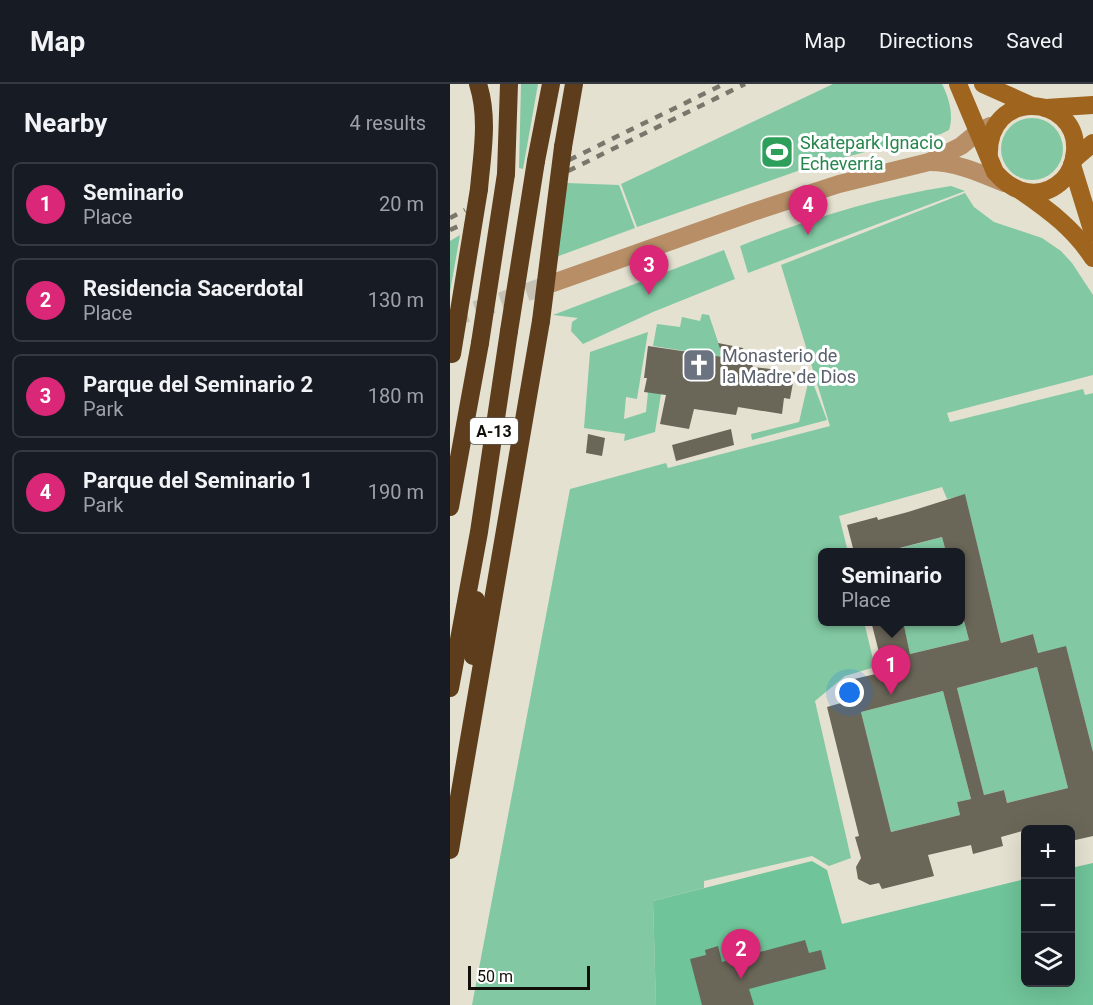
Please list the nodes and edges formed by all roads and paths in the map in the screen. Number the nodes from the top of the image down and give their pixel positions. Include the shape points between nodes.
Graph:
1 (478, 84) edge
2 (509, 84) edge
3 (551, 84) edge
4 (574, 84) edge
5 (958, 84) edge
6 (983, 84) edge
7 (1093, 105) edge
8 (1039, 107) junction
9 (998, 122) junction
10 (978, 132) junction
11 (1093, 143) edge
12 (990, 158) junction
13 (929, 162) junction
14 (1073, 162) junction
15 (1004, 183) junction
16 (1021, 191) junction
17 (1093, 233) edge
18 (1093, 258) edge
19 (553, 283) tunnel mouth
20 (451, 359) edge
21 (450, 507) edge
22 (479, 532) junction
23 (450, 688) edge
24 (470, 734) junction
25 (450, 850) edge

1 - 20 highway, bridge via 484,133 479,189
2 - 21 highway, A-13, bridge via 506,174
3 - 22 highway, A-13, bridge
4 - 24 highway, bridge via 541,321
5 - 10 main road
6 - 8 main road
7 - 8 main road
8 - 9 main road via 1014,110
8 - 14 main road via 1058,114 1067,123 1076,147
9 - 10 street
9 - 12 main road via 989,146
10 - 12 main road
10 - 13 street via 966,143
11 - 14 main road
12 - 15 main road
13 - 15 street via 960,166
13 - 19 street via 839,184
14 - 16 main road via 1054,186 1044,191
14 - 17 main road
15 - 16 main road
16 - 18 main road via 1071,229
22 - 23 highway, A-13
22 - 24 highway
24 - 25 highway

